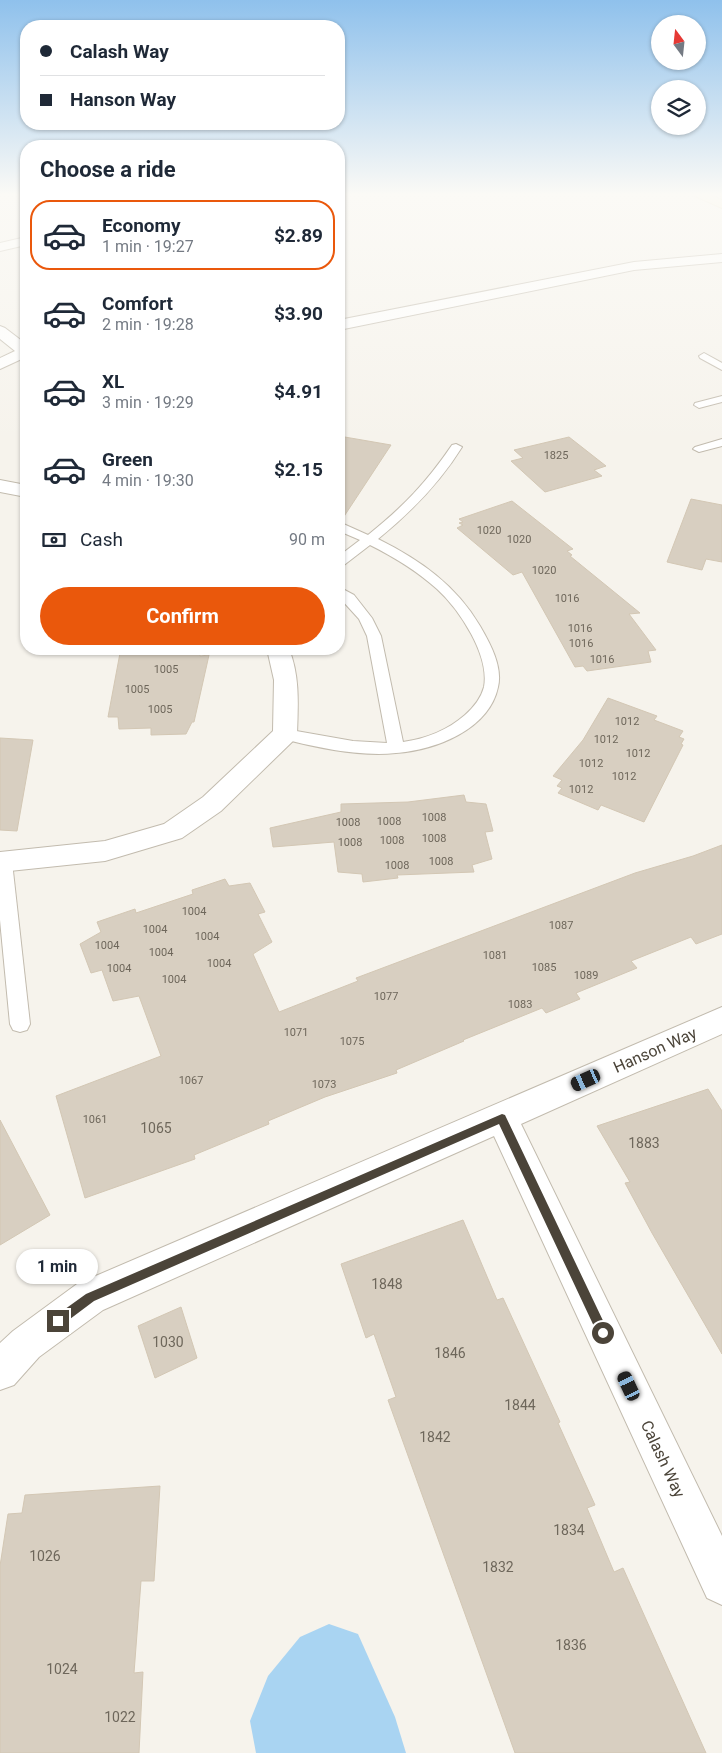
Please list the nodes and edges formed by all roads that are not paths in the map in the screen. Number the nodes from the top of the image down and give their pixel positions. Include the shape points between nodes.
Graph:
1 (576, 278) edge
2 (345, 325) edge
3 (0, 331) edge
4 (20, 348) edge
5 (20, 354) edge
6 (704, 356) dead end
7 (0, 364) edge
8 (722, 367) edge
9 (722, 399) edge
10 (699, 405) dead end
11 (722, 442) edge
12 (456, 447) dead end
13 (698, 449) dead end
14 (0, 486) edge
15 (20, 490) edge
16 (345, 529) edge
17 (370, 540) junction
18 (345, 558) edge
19 (345, 595) edge
20 (280, 655) edge
21 (285, 734) junction
22 (396, 748) junction
23 (1, 862) edge
24 (722, 1020) edge
25 (20, 1024) dead end
26 (502, 1118) junction
27 (0, 1371) edge
28 (722, 1583) edge

1 - 2 street
3 - 4 street
5 - 7 street
6 - 8 lane
9 - 10 lane
11 - 13 lane
12 - 17 lane via 426,491
14 - 15 street
16 - 17 lane
17 - 18 lane
17 - 22 lane via 418,566 445,589 462,609 491,667 491,686 483,705 471,718 450,733 417,745
19 - 22 lane via 365,618 374,636
20 - 21 street via 286,694
21 - 22 lane via 368,748
21 - 23 street via 212,804 173,830 105,851
23 - 25 lane
24 - 26 street, Hanson Way
26 - 27 street, Hanson Way via 90,1298 26,1344
26 - 28 street, Calash Way

